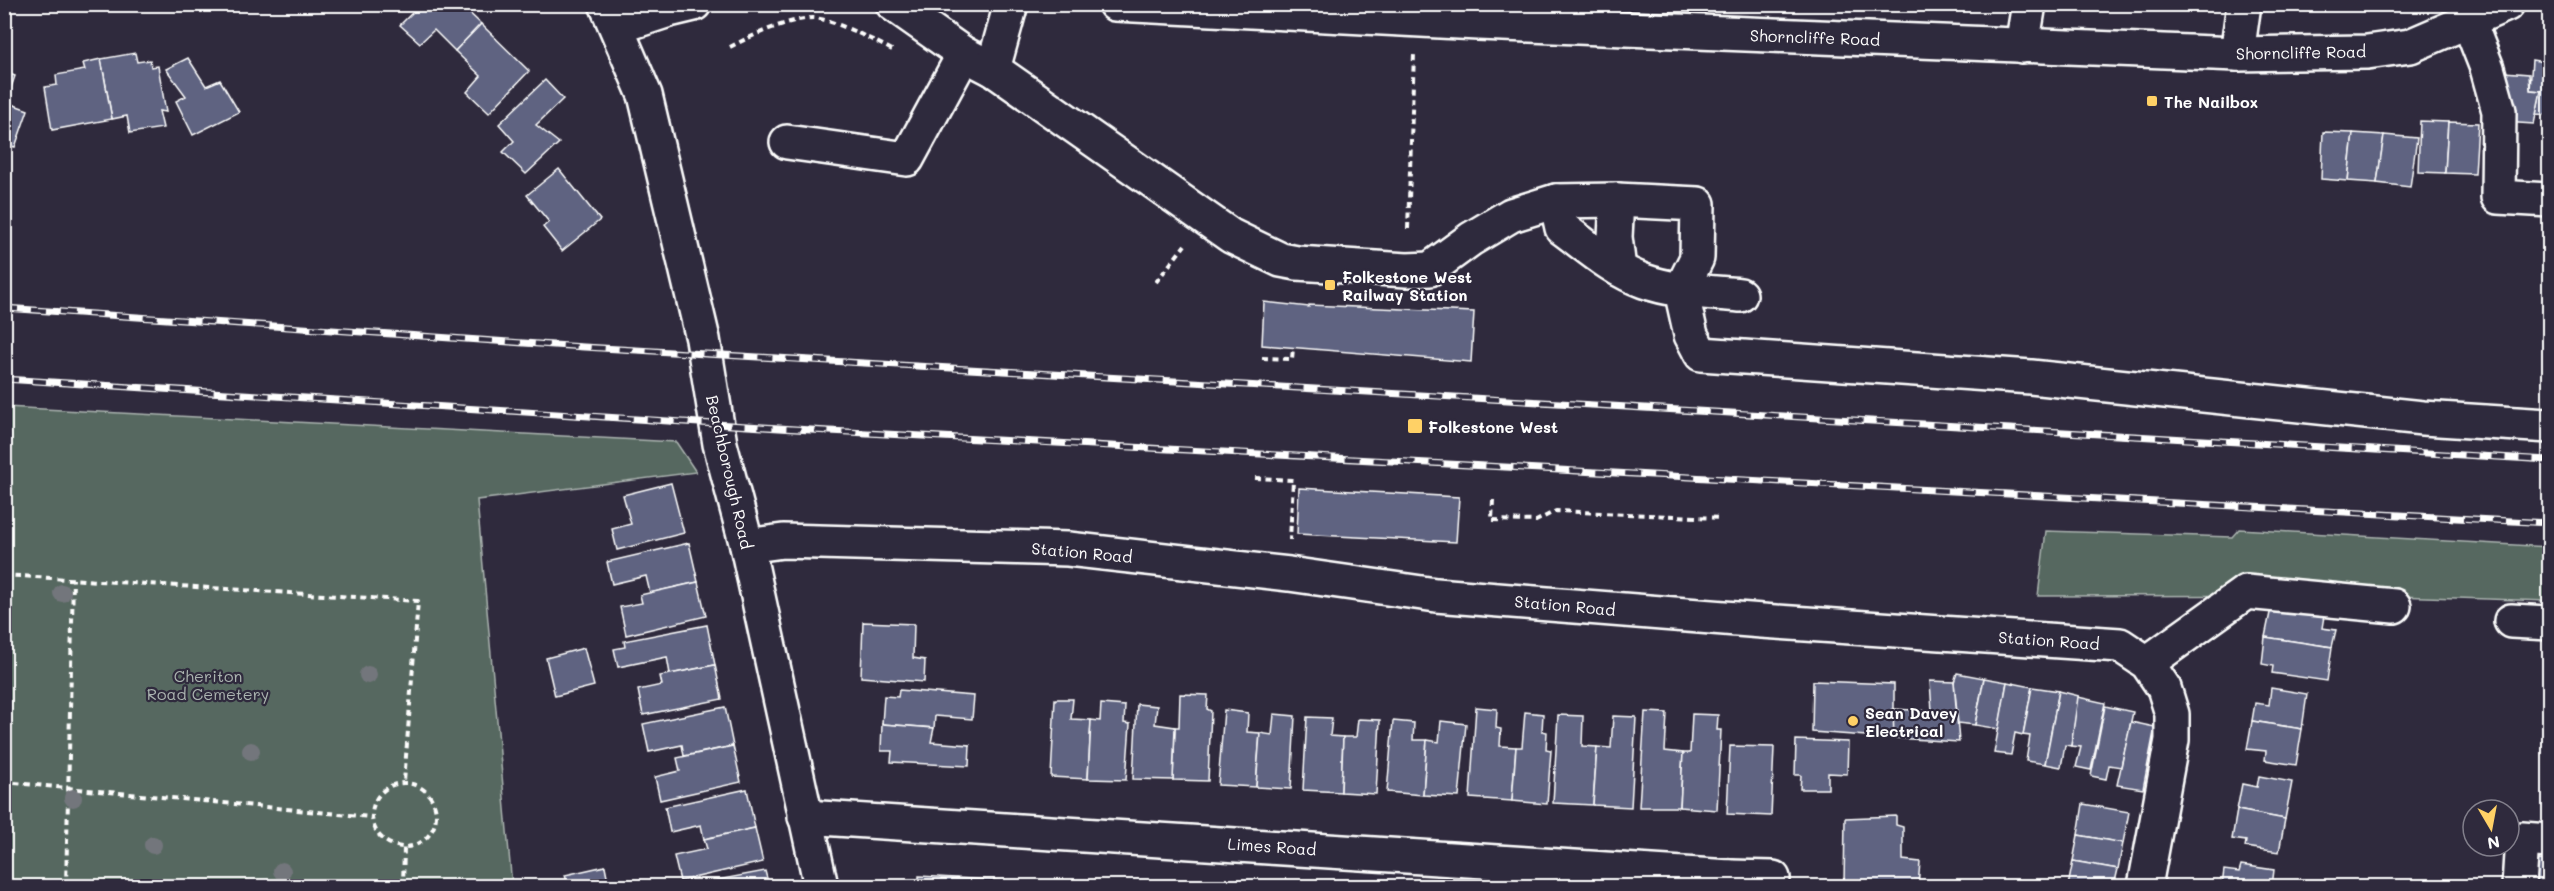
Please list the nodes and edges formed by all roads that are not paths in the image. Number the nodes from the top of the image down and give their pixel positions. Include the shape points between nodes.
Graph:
1 (694, 4) edge
2 (893, 4) edge
3 (1011, 4) edge
4 (1115, 4) edge
5 (2029, 4) edge
6 (2244, 4) edge
7 (2507, 4) edge
8 (1427, 12) edge
9 (611, 16) edge
10 (2469, 22) junction
11 (2022, 45) junction
12 (964, 54) junction
13 (2237, 54) junction
14 (993, 69) junction
15 (787, 142) dead end
16 (1617, 200) junction
17 (2550, 200) edge
18 (1556, 201) junction
19 (1619, 269) junction
20 (1681, 290) junction
21 (1740, 295) dead end
22 (2550, 426) edge
23 (747, 546) junction
24 (2394, 606) dead end
25 (2511, 621) dead end
26 (2550, 623) edge
27 (2147, 663) junction
28 (805, 817) junction
29 (2550, 841) edge
30 (1773, 878) dead end
31 (1730, 882) edge
32 (821, 886) edge
33 (2145, 886) edge
34 (2519, 886) edge

1 - 9 street
2 - 12 street
3 - 14 street
4 - 8 street, Shorncliffe Road
5 - 11 street
6 - 13 street
7 - 10 street, Shorncliffe Road
8 - 11 street, Shorncliffe Road
9 - 23 street, Beachborough Road via 645,95 703,339 720,444
10 - 13 street, Shorncliffe Road via 2410,46 2367,52
10 - 17 street via 2499,111 2498,197
11 - 13 street, Shorncliffe Road
12 - 14 street
12 - 15 street via 907,159
14 - 18 street via 1231,236 1281,260 1430,269 1511,216
16 - 18 street
16 - 19 street via 1615,237
16 - 20 street via 1698,204 1697,258
18 - 19 street via 1562,228
19 - 20 street via 1644,281
20 - 21 street
20 - 22 street via 1691,335 1701,354 2031,377 2423,418
23 - 27 street, Station Road via 783,541 1068,549 1436,595 2120,645
23 - 28 street, Beachborough Road
24 - 27 street via 2246,591
25 - 26 street
27 - 33 street, Station Road via 2164,688 2172,714 2172,740
28 - 31 street, Limes Road
28 - 32 street, Beachborough Road
29 - 34 street via 2522,838
30 - 31 street, Limes Road

